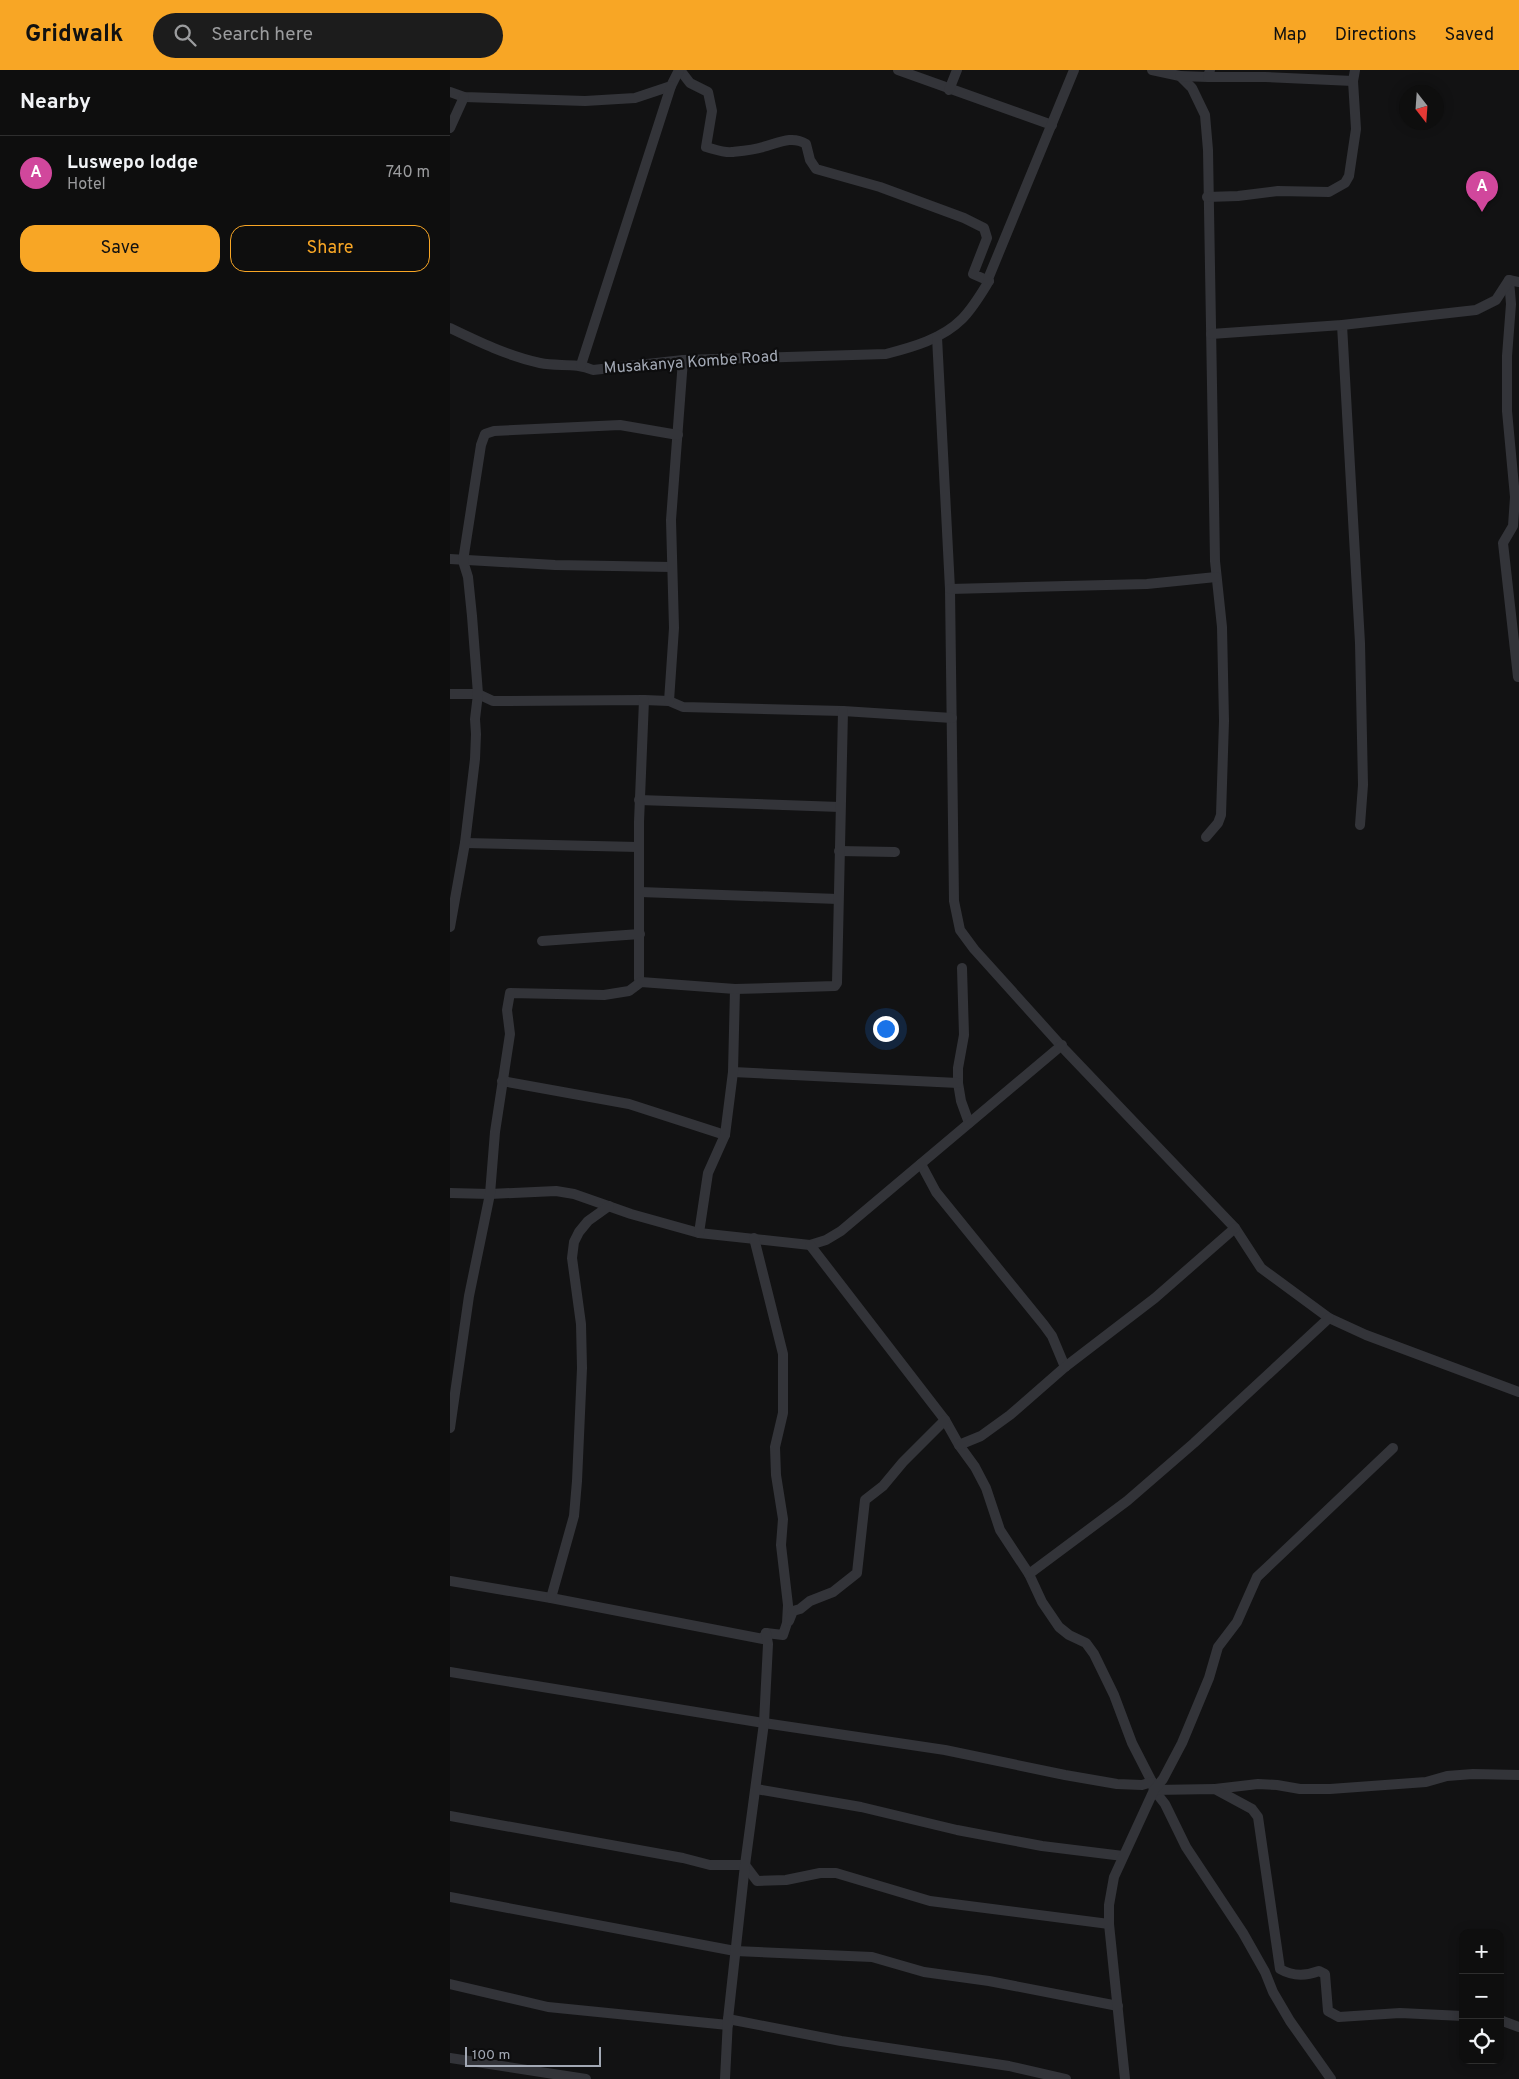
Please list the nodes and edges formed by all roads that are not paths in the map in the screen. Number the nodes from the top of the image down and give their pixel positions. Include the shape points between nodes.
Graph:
1 (680, 70) edge
2 (898, 70) edge
3 (957, 70) edge
4 (1074, 70) edge
5 (1152, 70) edge
6 (1355, 70) edge
7 (1209, 74) edge
8 (1180, 76) junction
9 (1353, 81) junction
10 (671, 86) junction
11 (949, 90) junction
12 (450, 92) edge
13 (464, 97) junction
14 (1052, 126) junction
15 (450, 128) edge
16 (1207, 197) junction
17 (1514, 280) edge
18 (990, 281) junction
19 (1342, 326) junction
20 (450, 328) edge
21 (1211, 334) junction
22 (937, 337) junction
23 (683, 360) junction
24 (581, 365) junction
25 (678, 436) junction
26 (450, 560) edge
27 (464, 561) junction
28 (672, 567) junction
29 (1216, 577) junction
30 (950, 589) junction
31 (1518, 678) edge
32 (450, 694) edge
33 (478, 694) junction
34 (644, 700) junction
35 (670, 701) junction
36 (843, 711) junction
37 (952, 718) junction
38 (639, 800) junction
39 (840, 807) junction
40 (1360, 825) dead end
41 (1206, 837) dead end
42 (465, 843) junction
43 (638, 848) junction
44 (838, 851) junction
45 (894, 852) dead end
46 (640, 892) junction
47 (838, 899) junction
48 (450, 927) edge
49 (640, 934) junction
50 (542, 940) dead end
51 (962, 968) dead end
52 (641, 982) junction
53 (735, 988) junction
54 (1062, 1045) junction
55 (734, 1072) junction
56 (502, 1081) junction
57 (958, 1083) junction
58 (969, 1123) junction
59 (725, 1135) junction
60 (921, 1164) junction
61 (450, 1194) edge
62 (490, 1194) junction
63 (609, 1206) junction
64 (1235, 1228) junction
65 (699, 1233) junction
66 (754, 1238) junction
67 (810, 1245) junction
68 (1329, 1318) junction
69 (1065, 1367) junction
70 (1519, 1392) edge
71 (945, 1420) junction
72 (450, 1428) edge
73 (958, 1445) junction
74 (1393, 1448) dead end
75 (1029, 1574) junction
76 (450, 1581) edge
77 (551, 1598) junction
78 (766, 1634) junction
79 (783, 1635) junction
80 (450, 1672) edge
81 (764, 1723) junction
82 (1519, 1774) edge
83 (1153, 1786) junction
84 (756, 1789) junction
85 (1215, 1789) junction
86 (450, 1816) edge
87 (1122, 1856) junction
88 (745, 1865) junction
89 (450, 1897) edge
90 (1109, 1924) junction
91 (736, 1950) junction
92 (450, 1984) edge
93 (1118, 2006) junction
94 (1459, 2016) edge
95 (1504, 2021) edge
96 (728, 2022) junction
97 (1519, 2026) edge
98 (450, 2058) edge
99 (586, 2079) edge
100 (725, 2079) edge
101 (1066, 2079) edge
102 (1125, 2079) edge
103 (1331, 2079) edge

1 - 10 street
1 - 18 street via 690,83 708,92 712,121 706,147 730,152 763,147 777,141 793,139 803,142 816,169 880,187 984,228 987,238 973,274
2 - 11 street
3 - 11 street
4 - 14 street
5 - 8 street
6 - 9 street
7 - 8 street
7 - 9 street
8 - 16 street via 1192,88 1205,115
9 - 16 street via 1356,129 1349,176 1340,187 1328,192 1278,191
10 - 13 street via 635,98 585,101
10 - 24 street
11 - 14 street
12 - 13 street
13 - 15 street
14 - 18 street via 1001,245
16 - 21 street
17 - 19 street via 1496,300 1476,310
17 - 31 street via 1507,356 1507,411 1515,497 1513,526 1503,543
18 - 22 street, Musakanya Kombe Road via 962,319
19 - 21 street
19 - 40 street via 1360,643 1363,785
20 - 24 street, Musakanya Kombe Road via 491,347 542,363
21 - 29 street
22 - 23 street, Musakanya Kombe Road via 886,354
22 - 30 street
23 - 24 street, Musakanya Kombe Road via 593,370
23 - 25 street
25 - 27 street via 620,425 484,434
25 - 28 street via 671,520
26 - 27 street
27 - 28 street
27 - 33 street
28 - 35 street via 674,628
29 - 30 street via 1146,584
29 - 41 street via 1222,627 1222,807 1218,823
30 - 37 street
32 - 33 street
33 - 34 street via 493,701
33 - 42 street via 475,759
34 - 35 street
34 - 38 street
35 - 36 street via 683,708
36 - 37 street
36 - 39 street
37 - 54 street via 954,901 960,930
38 - 39 street
38 - 43 street
39 - 44 street
42 - 43 street
42 - 48 street
43 - 46 street
44 - 45 street
44 - 47 street
46 - 47 street
46 - 49 street
47 - 53 street via 835,986
49 - 50 street
49 - 52 street
51 - 57 street via 964,1035
52 - 53 street
52 - 56 street via 630,991 604,995 510,993 507,1010 510,1034
53 - 55 street
54 - 58 street
54 - 64 street
55 - 57 street
55 - 59 street
56 - 59 street via 629,1104
56 - 62 street
57 - 58 street via 960,1101
58 - 60 street
59 - 65 street via 708,1172
60 - 67 street via 841,1231
60 - 69 street via 936,1192 1052,1336
61 - 62 street
62 - 63 street via 556,1191
62 - 72 street via 469,1296
63 - 65 street
63 - 77 street via 588,1221 574,1242 572,1258 581,1324 582,1368 576,1490 574,1516
64 - 68 street via 1262,1268
64 - 69 street via 1155,1298
65 - 66 street
66 - 67 street
66 - 79 street via 783,1354 783,1403 775,1447 788,1605
67 - 71 street
68 - 70 street
68 - 75 street via 1127,1501
69 - 73 street via 982,1436
71 - 73 street
71 - 79 street via 902,1462 883,1486 865,1500 857,1574 834,1592 793,1611
73 - 75 street via 976,1467 1000,1530
74 - 83 street via 1257,1577 1237,1622 1218,1647 1182,1743 1162,1779
75 - 83 street via 1042,1602 1060,1627 1086,1643 1094,1654
76 - 77 street
77 - 78 street via 763,1639
78 - 79 street
78 - 81 street
80 - 81 street
81 - 83 street via 945,1750 1117,1784
81 - 84 street
82 - 85 street via 1447,1776 1426,1782 1330,1789 1258,1784
83 - 85 street
83 - 87 street
83 - 103 street via 1186,1847 1243,1933 1290,2021
84 - 87 street via 861,1807 1042,1846
84 - 88 street
85 - 94 street via 1252,1809 1258,1817 1280,1969 1300,1974 1319,1970 1325,1974 1328,2011 1339,2017 1400,2012
86 - 88 street via 710,1865
87 - 90 street via 1108,1905
88 - 90 street via 757,1881 836,1873 930,1901
88 - 91 street
89 - 91 street
90 - 93 street
91 - 93 street via 872,1957 924,1972
91 - 96 street
92 - 96 street via 548,2007
93 - 102 street
95 - 97 street
96 - 100 street
96 - 101 street via 1008,2066
98 - 99 street

